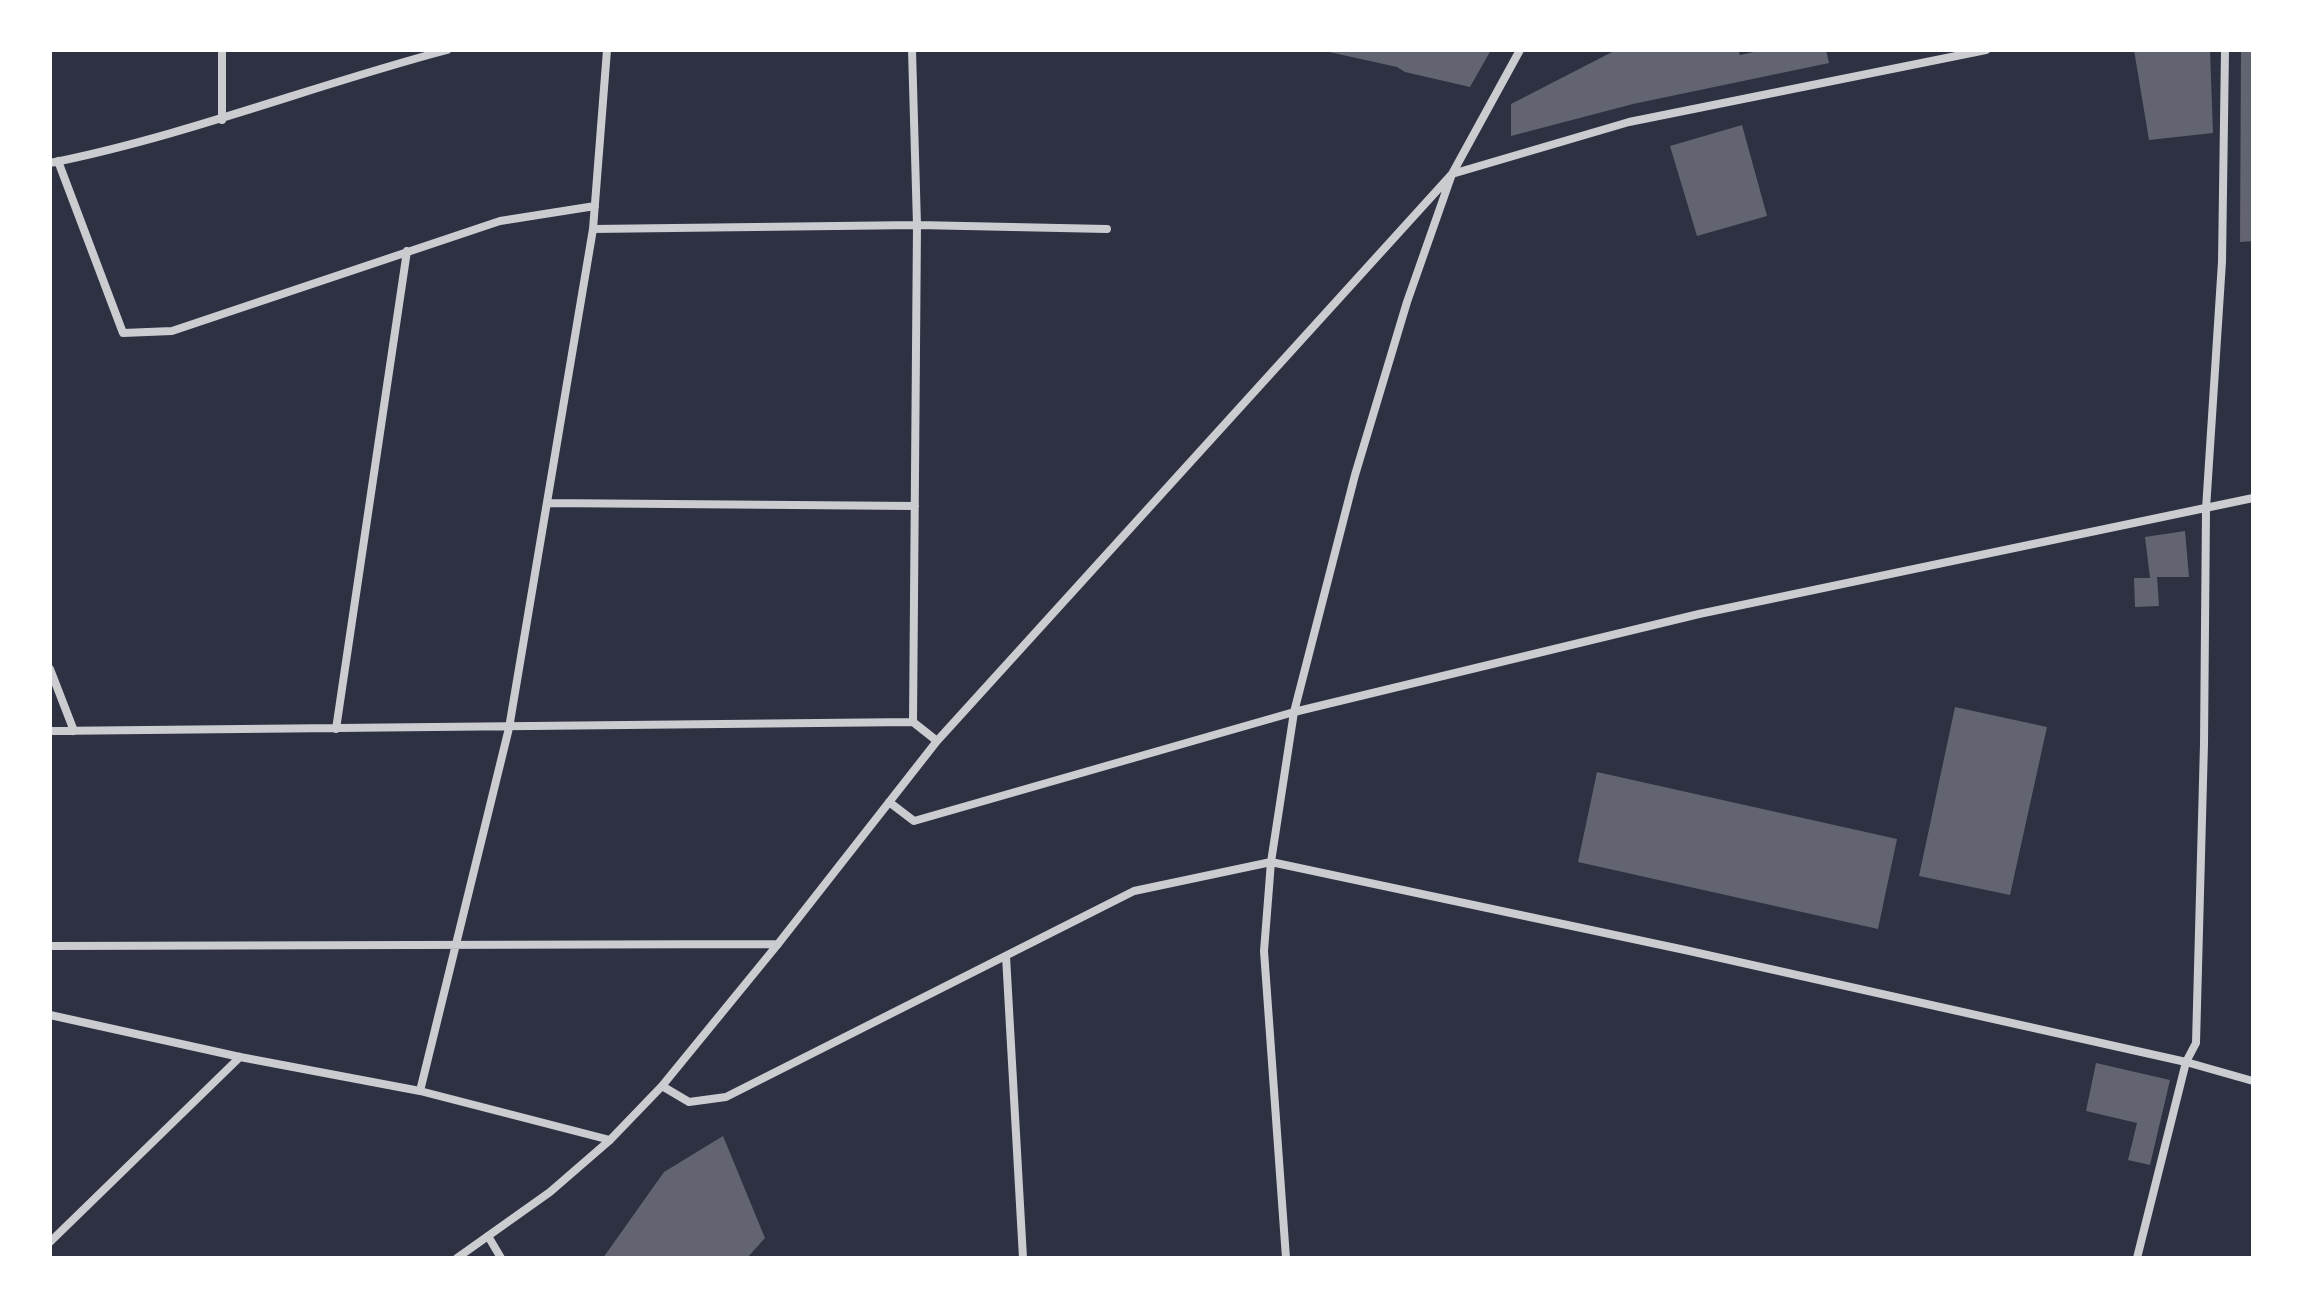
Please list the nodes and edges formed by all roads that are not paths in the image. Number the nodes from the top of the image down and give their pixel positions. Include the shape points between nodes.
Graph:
1 (222, 50) edge
2 (447, 50) edge
3 (607, 50) edge
4 (912, 50) edge
5 (1520, 50) edge
6 (1986, 50) edge
7 (2225, 50) edge
8 (222, 120) junction
9 (54, 162) edge
10 (1452, 174) junction
11 (595, 206) junction
12 (917, 225) junction
13 (593, 229) junction
14 (1107, 229) dead end
15 (407, 251) junction
16 (2253, 498) edge
17 (547, 503) junction
18 (915, 506) junction
19 (2206, 509) junction
20 (50, 669) edge
21 (1294, 712) junction
22 (913, 722) junction
23 (509, 728) junction
24 (336, 729) junction
25 (50, 731) edge
26 (74, 731) junction
27 (937, 741) junction
28 (889, 802) junction
29 (1271, 862) junction
30 (778, 944) junction
31 (50, 946) edge
32 (456, 947) junction
33 (1006, 956) junction
34 (50, 1015) edge
35 (240, 1057) junction
36 (2186, 1062) junction
37 (2253, 1081) edge
38 (662, 1086) junction
39 (420, 1091) junction
40 (610, 1140) junction
41 (488, 1236) junction
42 (50, 1242) edge
43 (457, 1258) edge
44 (501, 1258) edge
45 (1023, 1258) edge
46 (1286, 1258) edge
47 (2137, 1258) edge

1 - 8 street
2 - 8 street via 372,69
3 - 11 street
4 - 12 street
5 - 10 street
6 - 10 street via 1629,122
7 - 19 street via 2222,262
8 - 9 street
9 - 15 street via 123,333 172,331
10 - 21 street via 1355,475
10 - 27 street
11 - 13 street
11 - 15 street via 500,221
12 - 13 street
12 - 14 street
12 - 18 street
13 - 17 street
15 - 24 street
16 - 19 street
17 - 18 street
17 - 23 street
18 - 22 street
19 - 21 street via 1699,614
19 - 36 street via 2196,1043
20 - 26 street
21 - 28 street via 914,821
21 - 29 street
22 - 23 street
22 - 27 street
23 - 24 street
23 - 32 street
24 - 26 street
25 - 26 street
27 - 28 street
28 - 30 street
29 - 33 street via 1134,891
29 - 36 street
29 - 46 street via 1264,951
30 - 32 street
30 - 38 street
31 - 32 street
32 - 39 street
33 - 38 street via 726,1097 689,1102
33 - 45 street
34 - 35 street
35 - 39 street
35 - 42 street
36 - 37 street
36 - 47 street
38 - 40 street
39 - 40 street
40 - 41 street
41 - 43 street
41 - 44 street

